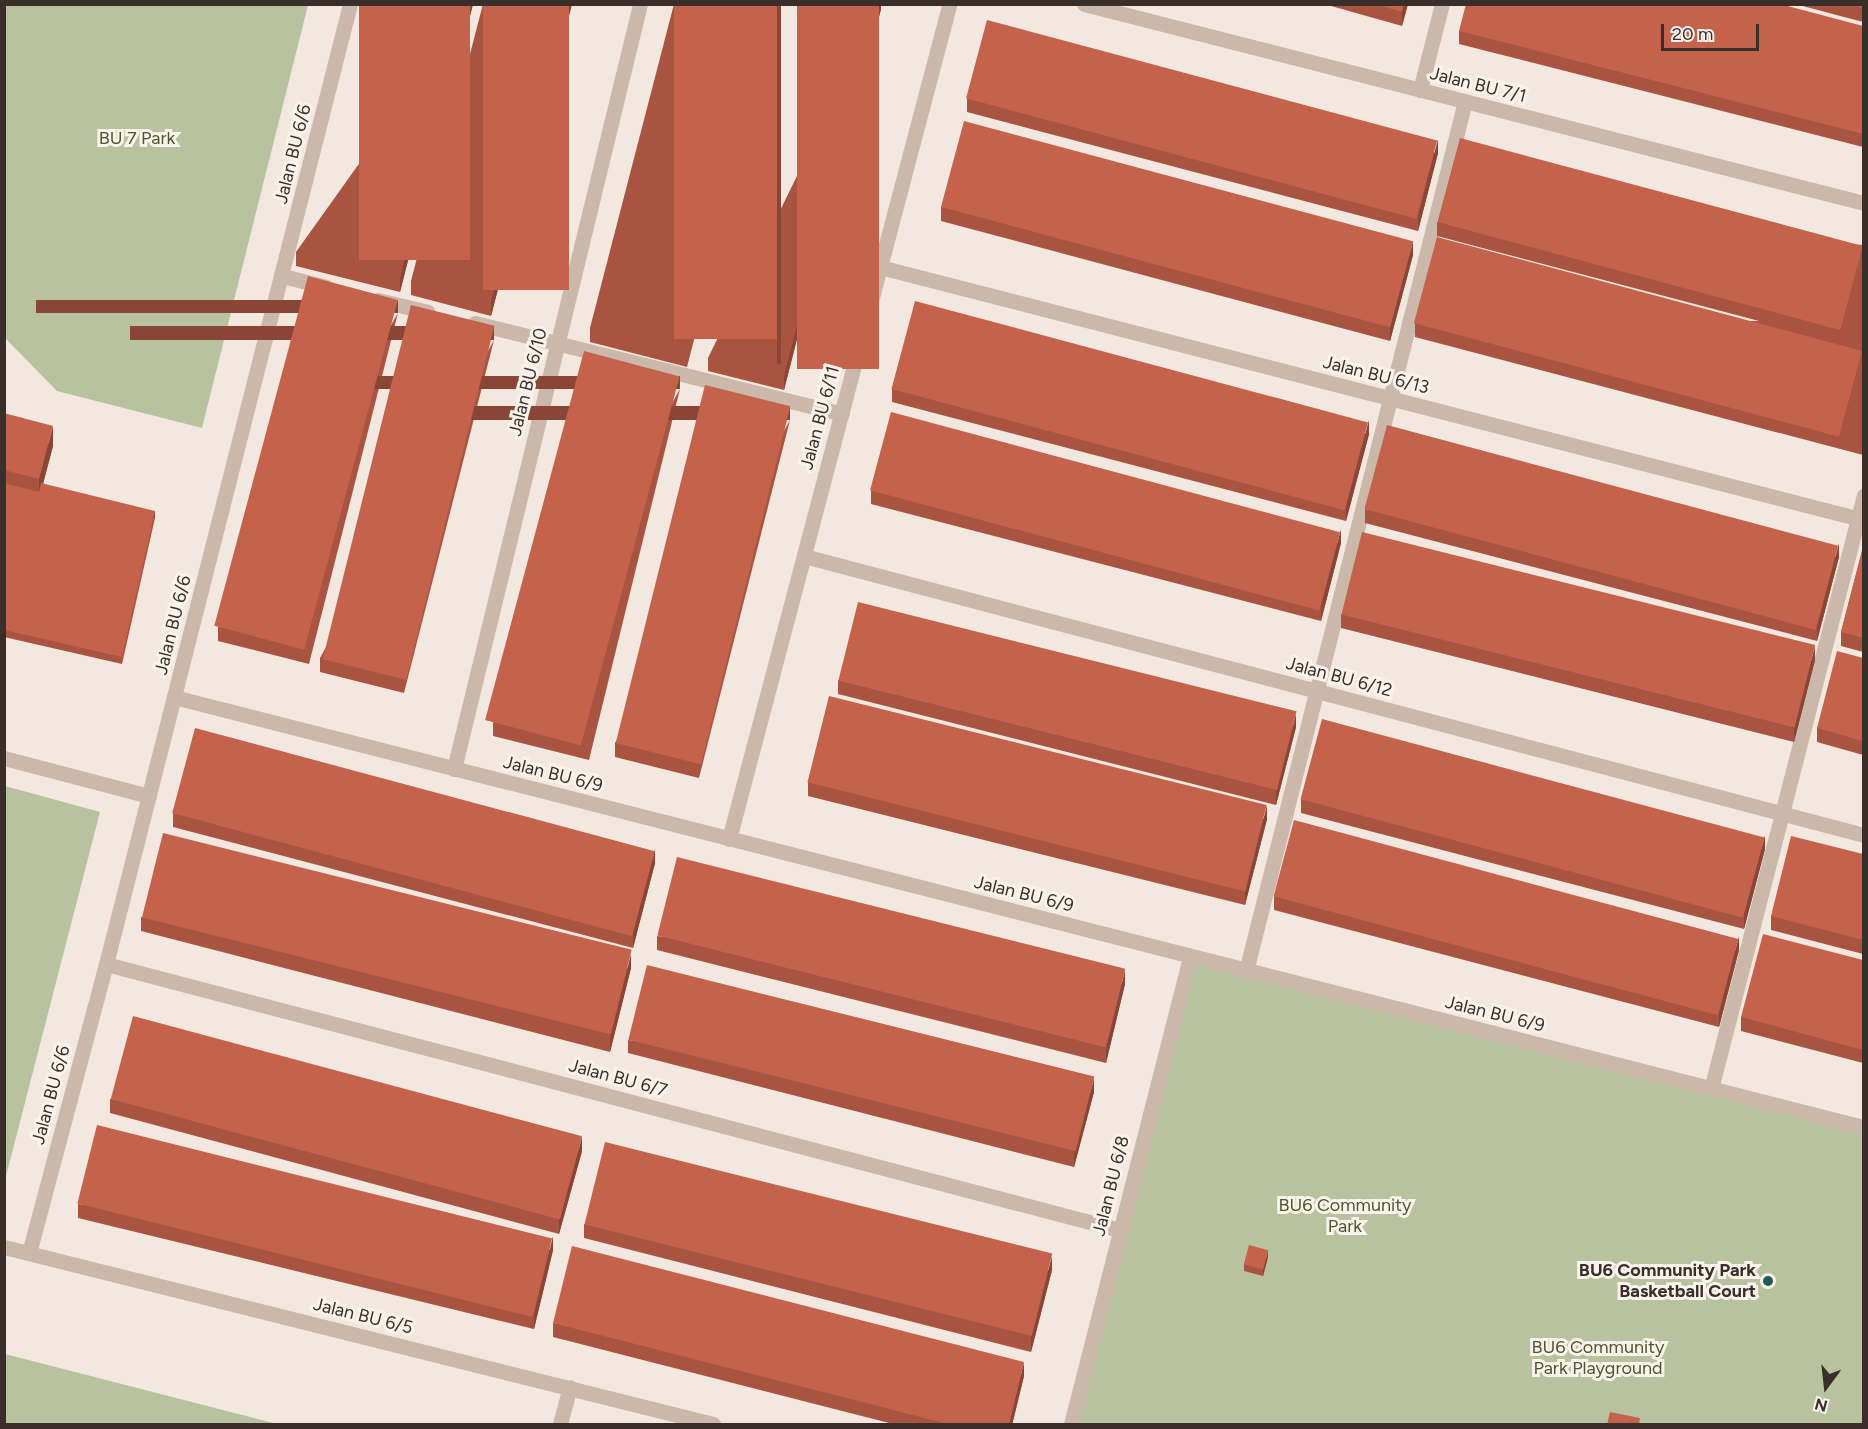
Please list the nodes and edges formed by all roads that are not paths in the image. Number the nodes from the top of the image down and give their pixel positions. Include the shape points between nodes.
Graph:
1 (350, 4) edge
2 (640, 4) edge
3 (1084, 4) edge
4 (1442, 4) edge
5 (949, 6) edge
6 (1135, 11) edge
7 (1420, 90) junction
8 (1465, 101) junction
9 (1863, 202) edge
10 (880, 267) junction
11 (283, 276) junction
12 (340, 290) edge
13 (363, 296) edge
14 (557, 344) junction
15 (1390, 398) junction
16 (842, 414) junction
17 (1863, 495) edge
18 (1861, 519) edge
19 (804, 556) junction
20 (1317, 691) junction
21 (174, 697) junction
22 (4, 758) edge
23 (454, 769) junction
24 (149, 796) junction
25 (1782, 814) junction
26 (1863, 835) edge
27 (729, 839) junction
28 (1190, 957) junction
29 (106, 964) junction
30 (1246, 970) junction
31 (1711, 1089) junction
32 (1863, 1127) edge
33 (1120, 1230) junction
34 (4, 1247) edge
35 (29, 1253) junction
36 (570, 1387) junction
37 (560, 1425) edge
38 (713, 1425) edge
39 (1071, 1425) edge

1 - 11 street, Jalan BU 6/6
2 - 14 street, Jalan BU 6/10
3 - 6 street, Jalan BU 7/1
4 - 7 street
5 - 10 street, Jalan BU 6/11
6 - 7 street, Jalan BU 7/1
7 - 8 street, Jalan BU 7/1
8 - 9 street, Jalan BU 7/1
8 - 15 street
10 - 15 street, Jalan BU 6/13
10 - 16 street, Jalan BU 6/11
11 - 12 street
11 - 21 street, Jalan BU 6/6
13 - 14 street
14 - 16 street
14 - 23 street, Jalan BU 6/10
15 - 18 street, Jalan BU 6/13
15 - 20 street
16 - 19 street, Jalan BU 6/11
17 - 18 street
18 - 25 street
19 - 20 street, Jalan BU 6/12
19 - 27 street, Jalan BU 6/11
20 - 25 street, Jalan BU 6/12
20 - 30 street
21 - 23 street, Jalan BU 6/9
21 - 24 street, Jalan BU 6/6
22 - 24 street
23 - 27 street, Jalan BU 6/9
24 - 29 street, Jalan BU 6/6
25 - 26 street, Jalan BU 6/12
25 - 31 street
27 - 28 street, Jalan BU 6/9
28 - 30 street, Jalan BU 6/9
28 - 33 street, Jalan BU 6/8
29 - 33 street, Jalan BU 6/7
29 - 35 street, Jalan BU 6/6
30 - 31 street, Jalan BU 6/9
31 - 32 street, Jalan BU 6/9
33 - 39 street, Jalan BU 6/8
34 - 35 street, Jalan BU 6/5
35 - 36 street, Jalan BU 6/5
36 - 37 street
36 - 38 street, Jalan BU 6/5

